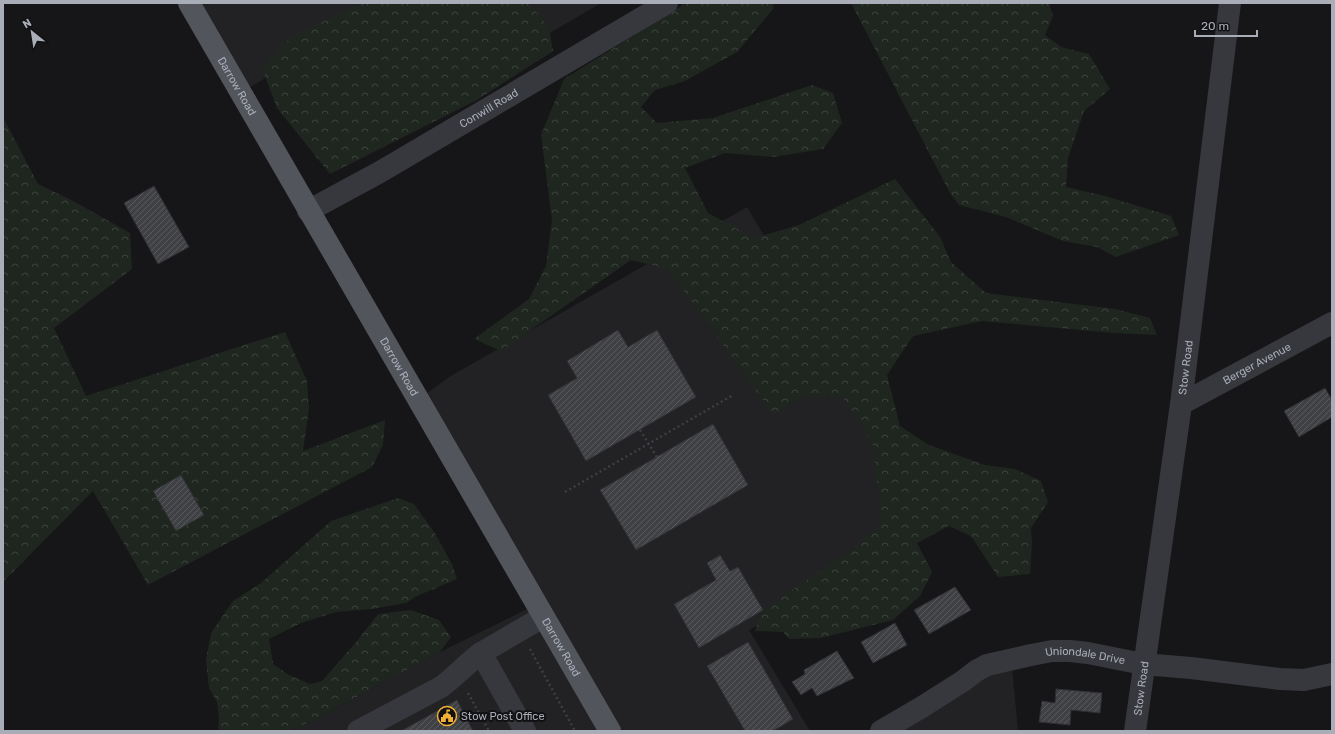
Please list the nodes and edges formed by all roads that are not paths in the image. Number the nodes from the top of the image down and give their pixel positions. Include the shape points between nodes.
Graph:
1 (189, 3) edge
2 (667, 3) edge
3 (1230, 3) edge
4 (308, 211) junction
5 (1332, 323) edge
6 (1181, 404) junction
7 (543, 617) junction
8 (481, 653) junction
9 (1143, 664) junction
10 (1332, 674) edge
11 (358, 731) edge
12 (525, 731) edge
13 (610, 731) edge
14 (881, 731) edge
15 (1135, 731) edge

1 - 4 main road, Darrow Road
2 - 4 street, Conwill Road via 380,172
3 - 6 street, Stow Road
4 - 7 main road, Darrow Road
5 - 6 street, Berger Avenue
6 - 9 street, Stow Road
7 - 8 street
7 - 13 main road, Darrow Road
8 - 11 street via 441,687
8 - 12 street
9 - 10 street, Uniondale Drive via 1280,679 1304,680
9 - 14 street, Uniondale Drive via 1088,653 1052,651 987,665
9 - 15 street, Stow Road

